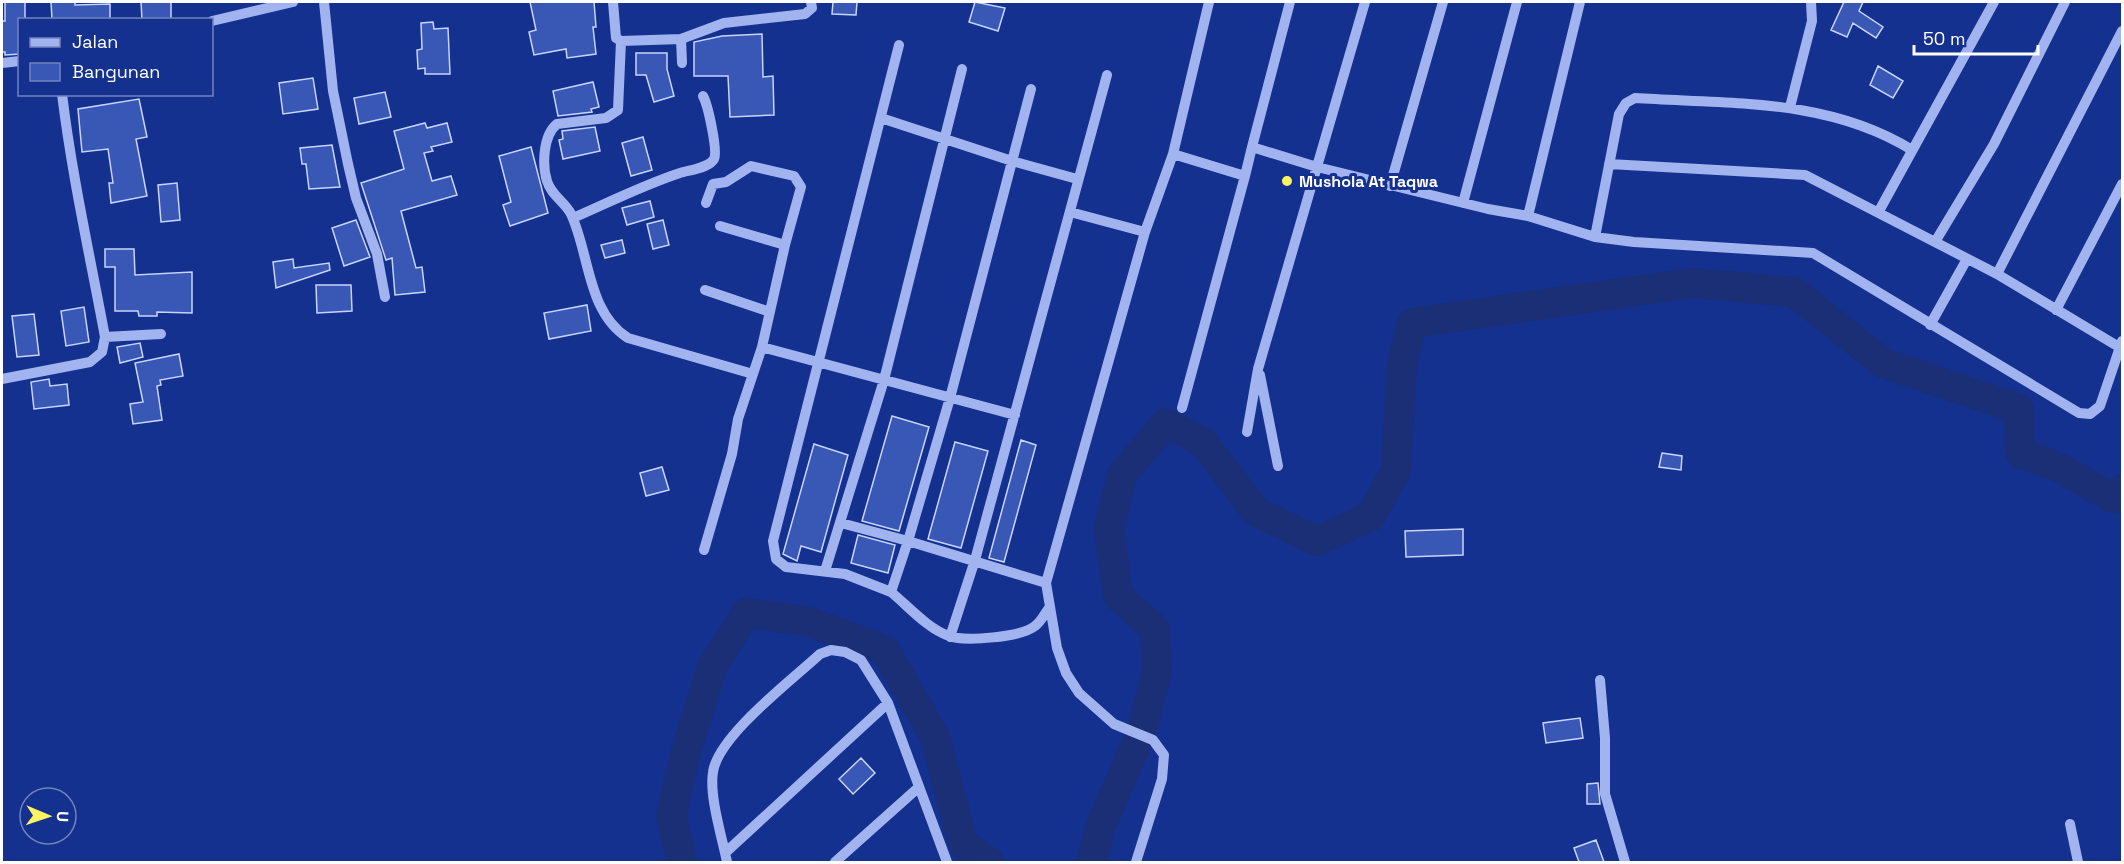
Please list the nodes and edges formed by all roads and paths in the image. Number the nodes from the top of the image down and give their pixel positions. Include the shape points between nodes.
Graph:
1 (293, 2) edge
2 (324, 2) edge
3 (613, 2) edge
4 (811, 2) edge
5 (1209, 2) edge
6 (1290, 2) edge
7 (1365, 2) edge
8 (1443, 2) edge
9 (1517, 2) edge
10 (1580, 2) edge
11 (1811, 2) edge
12 (1995, 2) edge
13 (2065, 2) edge
14 (273, 4) edge
15 (213, 21) edge
16 (2122, 31) edge
17 (681, 39) junction
18 (621, 40) junction
19 (899, 45) dead end
20 (18, 61) edge
21 (2, 63) edge
22 (682, 63) dead end
23 (962, 69) dead end
24 (1107, 75) dead end
25 (1031, 89) dead end
26 (62, 96) edge
27 (704, 96) dead end
28 (1790, 107) junction
29 (881, 117) junction
30 (943, 139) junction
31 (1252, 147) junction
32 (1912, 150) junction
33 (1173, 154) junction
34 (1012, 161) junction
35 (1608, 164) junction
36 (1317, 167) junction
37 (1245, 176) junction
38 (1077, 179) junction
39 (2122, 184) edge
40 (1390, 186) junction
41 (706, 203) dead end
42 (1463, 203) junction
43 (1879, 211) junction
44 (1070, 212) junction
45 (1528, 216) junction
46 (573, 218) junction
47 (720, 226) dead end
48 (1145, 232) junction
49 (1595, 237) junction
50 (1935, 242) junction
51 (785, 245) junction
52 (1967, 259) junction
53 (1996, 274) junction
54 (705, 290) dead end
55 (385, 297) dead end
56 (2056, 310) junction
57 (770, 312) junction
58 (1930, 325) junction
59 (162, 334) dead end
60 (105, 337) junction
61 (2121, 344) edge
62 (762, 347) junction
63 (818, 362) junction
64 (1258, 369) junction
65 (753, 374) junction
66 (2, 379) edge
67 (884, 380) junction
68 (950, 398) junction
69 (1182, 408) dead end
70 (1015, 415) junction
71 (1247, 432) dead end
72 (1278, 466) dead end
73 (841, 523) junction
74 (908, 541) junction
75 (704, 550) dead end
76 (975, 560) junction
77 (825, 572) junction
78 (1046, 583) junction
79 (891, 592) junction
80 (1049, 608) junction
81 (950, 637) junction
82 (1600, 680) dead end
83 (888, 704) junction
84 (919, 787) junction
85 (2070, 824) dead end
86 (726, 858) edge
87 (835, 862) edge
88 (944, 862) edge
89 (1136, 862) edge
90 (1625, 862) edge
91 (2078, 862) edge

1 - 14 street
2 - 55 street via 337,112 356,198 370,231
3 - 18 street via 614,33
4 - 17 street via 812,8 805,14 724,23
5 - 33 street
6 - 31 street
7 - 36 street
8 - 40 street
9 - 42 street
10 - 45 street
11 - 28 street via 1812,21
12 - 32 street
13 - 50 street via 1994,144
14 - 15 street
16 - 53 street
17 - 18 street
17 - 22 street
18 - 46 street via 618,110 606,117 557,124 548,137 546,180
19 - 29 street
20 - 21 street
23 - 30 street
24 - 38 street
25 - 34 street
26 - 60 street via 69,152
27 - 46 street via 716,149 713,160
28 - 32 street via 1848,119
28 - 35 street via 1635,98 1619,114
29 - 30 street
29 - 63 street
30 - 34 street
30 - 67 street
31 - 36 street
31 - 37 street
32 - 43 street
33 - 37 street
33 - 48 street
34 - 38 street
34 - 68 street
35 - 43 street via 1805,175
35 - 49 street
36 - 40 street
36 - 64 street
37 - 69 street
38 - 44 street
39 - 56 street
40 - 42 street
41 - 51 street via 713,184 726,182 750,166 794,176 801,187
42 - 45 street
43 - 50 street
44 - 48 street
44 - 70 street
45 - 49 street
46 - 65 street via 602,311 613,329 628,338
47 - 51 street
48 - 78 street
49 - 58 street via 1813,253
50 - 52 street
51 - 57 street
52 - 53 street
52 - 58 street
53 - 56 street
54 - 57 street
56 - 61 street
57 - 62 street
58 - 61 street via 2079,412 2090,414 2100,406
59 - 60 street
60 - 66 street via 102,351 90,362
62 - 63 street
62 - 65 street
63 - 67 street
63 - 77 street via 773,541 776,559 786,567
64 - 71 street
64 - 72 street
65 - 75 street
67 - 68 street
67 - 73 street
68 - 70 street
68 - 74 street
70 - 76 street
73 - 74 street
73 - 77 street
74 - 76 street
74 - 79 street
76 - 78 street
76 - 81 street
77 - 79 street via 845,574
78 - 80 street
79 - 81 street
80 - 81 street via 1036,626 1027,631
80 - 89 street via 1057,648 1079,693 1114,724 1153,740 1164,755 1165,767
82 - 90 street via 1605,794
83 - 84 street
83 - 86 street
83 - 86 street via 861,660 831,650 820,654 729,739 717,756 712,773
84 - 87 street
84 - 88 street
85 - 91 street

